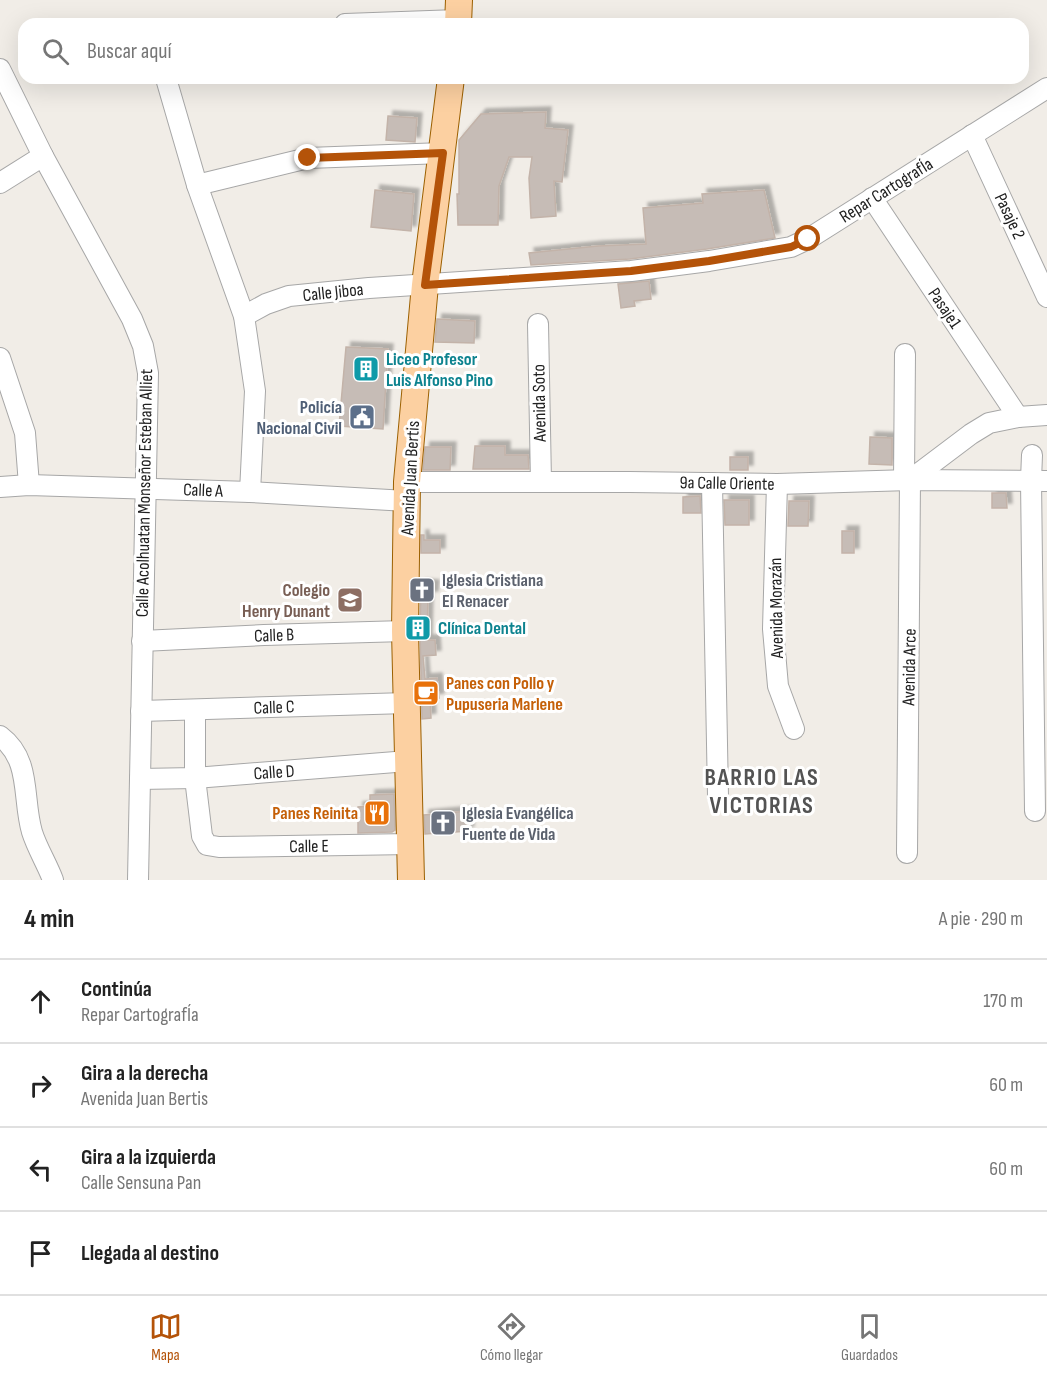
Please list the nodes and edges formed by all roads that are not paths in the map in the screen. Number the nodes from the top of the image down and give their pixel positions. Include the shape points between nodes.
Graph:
1 (458, 15) edge
2 (420, 18) edge
3 (0, 69) edge
4 (168, 84) edge
5 (450, 84) edge
6 (1047, 88) edge
7 (972, 135) junction
8 (443, 153) junction
9 (43, 156) junction
10 (0, 183) edge
11 (197, 185) junction
12 (872, 198) junction
13 (425, 285) junction
14 (1047, 297) edge
15 (244, 316) junction
16 (538, 324) dead end
17 (905, 354) dead end
18 (0, 358) edge
19 (1047, 415) edge
20 (1018, 417) junction
21 (1032, 455) dead end
22 (907, 480) junction
23 (1039, 481) edge
24 (541, 482) junction
25 (712, 483) junction
26 (777, 483) junction
27 (29, 485) junction
28 (0, 486) edge
29 (145, 489) junction
30 (250, 492) junction
31 (407, 492) junction
32 (405, 631) junction
33 (142, 641) junction
34 (407, 703) junction
35 (195, 710) junction
36 (141, 711) junction
37 (795, 729) dead end
38 (0, 736) edge
39 (408, 761) junction
40 (195, 778) junction
41 (140, 779) junction
42 (718, 796) dead end
43 (1035, 811) dead end
44 (411, 844) junction
45 (907, 853) dead end
46 (54, 880) edge
47 (138, 880) edge
48 (411, 880) edge

1 - 2 street
3 - 9 street, Calle Acolhuatan Monseñor Esteban Alliet
4 - 11 street
5 - 8 main road, Avenida Juan Bertis
6 - 7 street, Repar CartografÍa
7 - 12 street, Repar CartografÍa
7 - 14 street, Pasaje 2
8 - 11 street via 308,158
8 - 13 main road, Avenida Juan Bertis
9 - 10 street
9 - 29 street, Calle Acolhuatan Monseñor Esteban Alliet via 143,346 148,373
11 - 15 street
12 - 13 street, Repar CartografÍa via 791,247 631,271
12 - 20 street, Pasaje1
13 - 15 street, Calle Jiboa via 289,296
13 - 31 main road, Avenida Juan Bertis
15 - 30 street via 255,391
16 - 24 street, Avenida Soto
17 - 22 street, Avenida Arce
18 - 27 street via 25,433
19 - 20 street
20 - 22 street via 989,423
21 - 23 street
22 - 23 street, 9a Calle Oriente
22 - 26 street, 9a Calle Oriente
22 - 45 street, Avenida Arce
23 - 43 street
24 - 25 street, 9a Calle Oriente
24 - 31 street, 9a Calle Oriente
25 - 26 street, 9a Calle Oriente
25 - 42 street
26 - 37 street, Avenida Morazán via 773,629 778,686
27 - 28 street, Calle A
27 - 29 street, Calle A
29 - 30 street, Calle A
29 - 33 street, Calle Acolhuatan Monseñor Esteban Alliet
30 - 31 street, Calle A
31 - 32 main road, Avenida Juan Bertis
32 - 33 street, Calle B
32 - 34 main road, Avenida Juan Bertis
33 - 36 street, Calle Acolhuatan Monseñor Esteban Alliet
34 - 35 street, Calle C
34 - 39 main road, Avenida Juan Bertis
35 - 36 street, Calle C
35 - 40 street
36 - 41 street, Calle Acolhuatan Monseñor Esteban Alliet
38 - 46 street via 10,744 21,764 32,832
39 - 40 street, Calle D
39 - 44 main road, Avenida Juan Bertis
40 - 41 street, Calle D
40 - 44 street, Calle E via 202,836 207,846
41 - 47 street, Calle Acolhuatan Monseñor Esteban Alliet
44 - 48 main road, Avenida Juan Bertis

